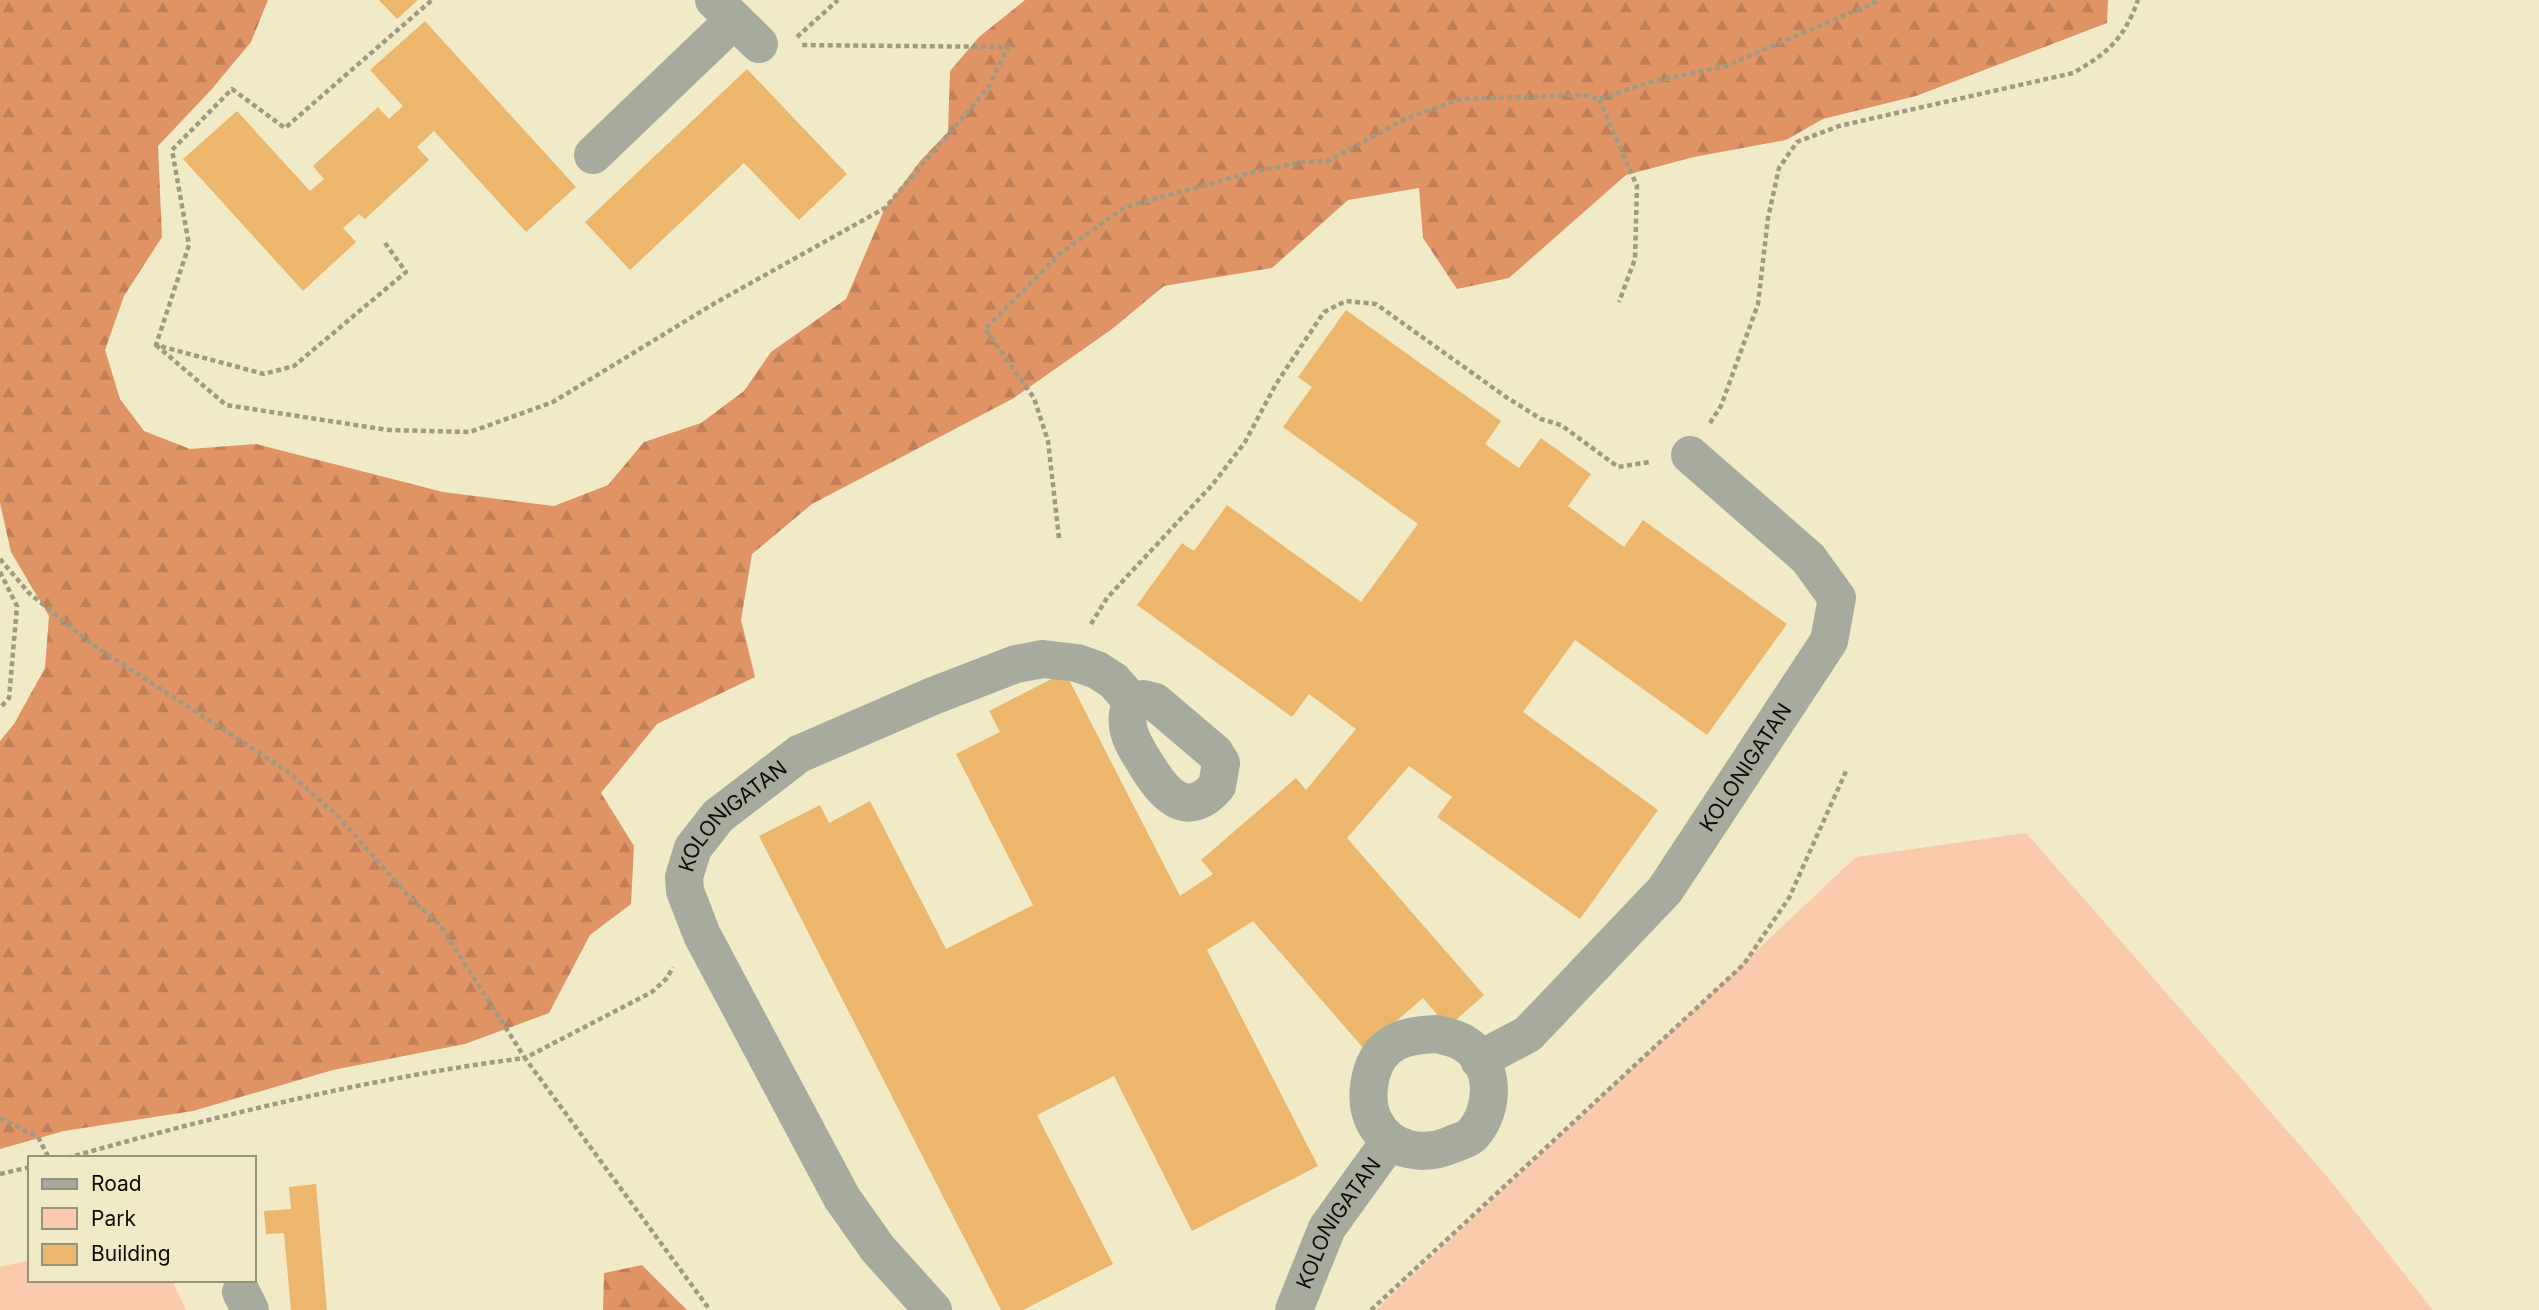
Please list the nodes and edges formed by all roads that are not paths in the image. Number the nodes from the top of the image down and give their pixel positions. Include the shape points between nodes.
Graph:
1 (736, 21) edge
2 (593, 155) dead end
3 (1690, 455) road end
4 (1132, 702) dead end
5 (1479, 1060) junction
6 (1389, 1142) junction
7 (933, 1310) edge
8 (1294, 1310) edge

1 - 2 lane
3 - 5 lane, KOLONIGATAN via 1808,558 1837,598 1829,641 1665,890 1528,1034
4 - 7 lane, KOLONIGATAN via 1114,681 1077,663 1042,659 1016,664 825,741 771,773 719,816 693,848 684,877 685,891 702,936 842,1198 878,1249
5 - 6 lane via 1490,1080 1490,1101 1471,1136 1436,1152
5 - 6 lane via 1464,1042 1437,1034 1411,1035 1386,1049 1367,1096 1374,1121
6 - 8 lane, KOLONIGATAN via 1327,1228

